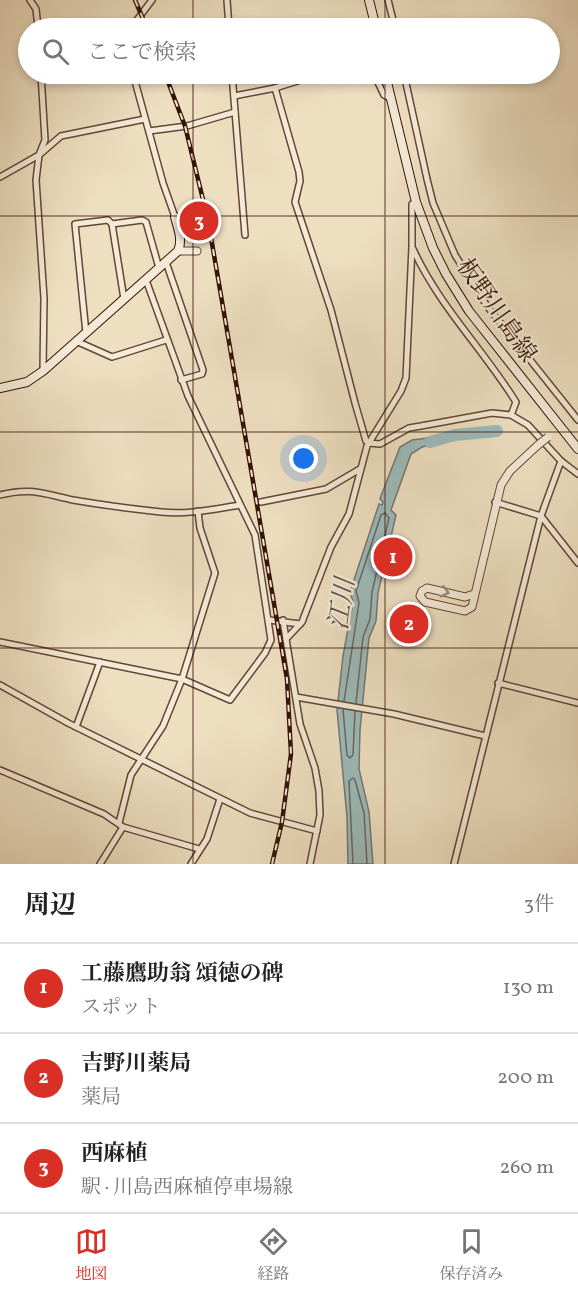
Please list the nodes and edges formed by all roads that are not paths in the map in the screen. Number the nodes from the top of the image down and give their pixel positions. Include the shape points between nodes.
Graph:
1 (30, 0) edge
2 (144, 0) edge
3 (152, 0) edge
4 (227, 0) edge
5 (369, 0) edge
6 (388, 0) edge
7 (147, 6) junction
8 (37, 18) edge
9 (138, 18) edge
10 (228, 18) edge
11 (374, 18) edge
12 (392, 18) edge
13 (42, 84) edge
14 (136, 84) edge
15 (233, 84) edge
16 (288, 84) edge
17 (379, 84) edge
18 (388, 84) edge
19 (406, 84) edge
20 (275, 88) junction
21 (234, 96) junction
22 (390, 98) junction
23 (235, 112) junction
24 (145, 119) junction
25 (149, 131) junction
26 (39, 155) junction
27 (0, 177) edge
28 (416, 202) junction
29 (175, 217) joint
30 (112, 224) junction
31 (245, 235) dead end
32 (412, 247) junction
33 (178, 251) junction
34 (197, 251) dead end
35 (162, 265) junction
36 (146, 280) junction
37 (124, 299) junction
38 (87, 333) junction
39 (166, 340) junction
40 (76, 341) junction
41 (43, 371) junction
42 (182, 380) junction
43 (0, 388) edge
44 (511, 416) junction
45 (578, 420) edge
46 (560, 427) junction
47 (369, 443) junction
48 (578, 449) edge
49 (561, 461) junction
50 (360, 469) junction
51 (578, 474) edge
52 (0, 495) edge
53 (261, 502) dead end
54 (495, 502) junction
55 (240, 505) junction
56 (198, 511) junction
57 (541, 516) junction
58 (578, 563) edge
59 (474, 594) junction
60 (269, 620) junction
61 (283, 620) junction
62 (300, 624) junction
63 (286, 639) junction
64 (0, 642) edge
65 (100, 662) junction
66 (182, 679) junction
67 (498, 683) junction
68 (0, 685) edge
69 (296, 697) junction
70 (578, 703) edge
71 (76, 727) junction
72 (485, 736) junction
73 (141, 758) junction
74 (0, 770) edge
75 (220, 799) junction
76 (121, 825) junction
77 (317, 831) junction
78 (199, 849) junction
79 (100, 864) edge
80 (191, 864) edge
81 (310, 864) edge
82 (454, 864) edge

1 - 8 street
2 - 7 street
3 - 7 street
4 - 10 street
5 - 11 main road
6 - 12 street
7 - 9 street
13 - 26 street via 45,140
14 - 24 street
15 - 21 street
16 - 20 street
17 - 22 street
18 - 22 main road, 板野川島線
19 - 45 street via 436,211 455,255 487,306
20 - 21 street
20 - 47 street via 300,171 295,202
21 - 23 street
22 - 28 main road, 板野川島線
23 - 25 street
23 - 31 street
24 - 25 street
24 - 26 street via 61,136
25 - 29 street
26 - 27 street
26 - 41 street via 36,180 45,327
28 - 32 street via 412,204
28 - 46 main road, 板野川島線 via 454,289
29 - 33 main road via 181,246
30 - 35 street via 146,222
30 - 37 street
30 - 38 street via 108,220 75,224
32 - 44 street via 442,302 516,402
32 - 47 street via 406,378
33 - 34 street
33 - 35 main road
35 - 36 main road
35 - 42 street via 203,370 202,374
36 - 37 main road
36 - 39 street
37 - 38 main road
38 - 40 main road
39 - 40 street via 112,357
39 - 42 street
40 - 41 main road
41 - 43 main road via 27,382
42 - 55 street
44 - 47 street via 492,413 409,428 380,444
44 - 49 street via 528,425
46 - 48 main road, 板野川島線
46 - 54 street, bridge via 505,477
47 - 50 street
49 - 51 street
49 - 57 street
50 - 53 street via 326,489
50 - 62 street via 349,514 331,547
52 - 56 street via 44,492 73,500 164,512
54 - 57 street
54 - 59 street
55 - 56 street
55 - 60 street via 255,535
56 - 66 street via 215,573
57 - 58 street
57 - 67 street
59 -> 59 street via 472,607 465,611 425,602 420,596 427,588 465,597
60 - 61 street
60 - 66 street via 270,640 265,653 230,700
61 - 62 street
61 - 63 street
62 - 63 street
63 - 69 street
64 - 65 street
65 - 66 street
65 - 71 street
66 - 73 street via 163,726
67 - 70 street
67 - 72 street
68 - 71 street
69 - 72 street
69 - 77 street via 319,791
71 - 73 street
72 - 82 street
73 - 75 street
73 - 76 street via 131,775
74 - 76 street
75 - 77 street via 260,817
75 - 78 street via 207,839
76 - 78 street
76 - 79 street
77 - 81 street
78 - 80 street

